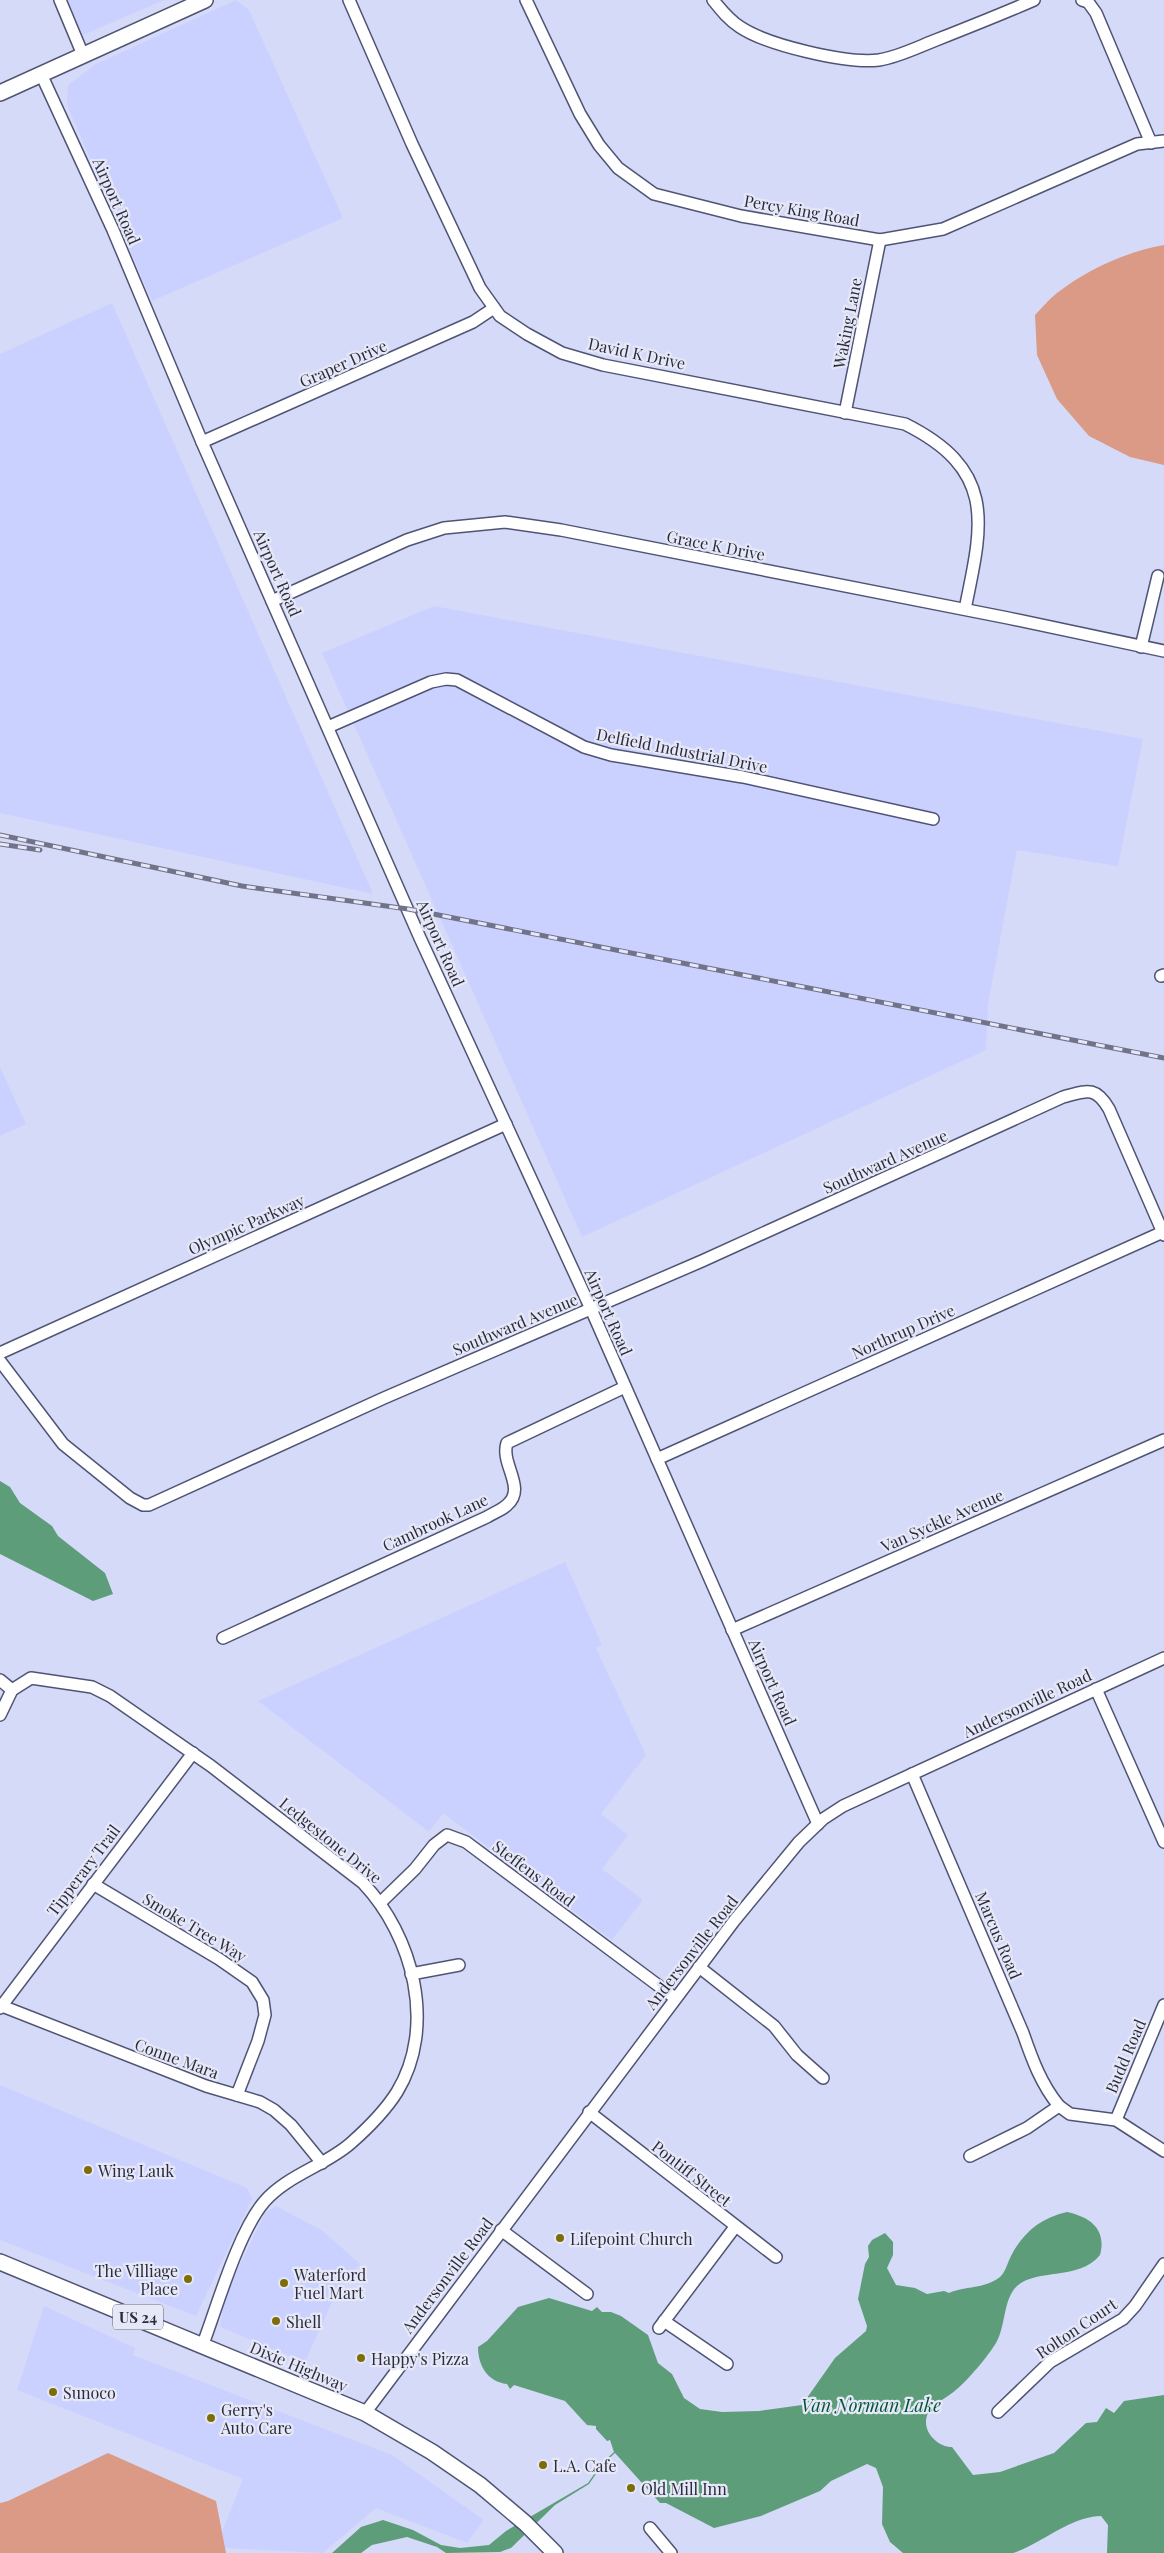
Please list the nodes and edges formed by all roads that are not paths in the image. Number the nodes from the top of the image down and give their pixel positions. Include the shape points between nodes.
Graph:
1 (60, 0) edge
2 (205, 0) edge
3 (349, 0) edge
4 (526, 0) edge
5 (713, 0) edge
6 (1034, 0) edge
7 (1082, 0) edge
8 (83, 55) junction
9 (41, 74) junction
10 (0, 93) edge
11 (1164, 141) edge
12 (1150, 143) junction
13 (880, 240) junction
14 (494, 308) junction
15 (845, 413) junction
16 (202, 442) junction
17 (1158, 576) dead end
18 (272, 600) junction
19 (965, 610) junction
20 (1140, 647) junction
21 (1164, 651) edge
22 (328, 727) junction
23 (933, 819) dead end
24 (506, 1124) junction
25 (1163, 1234) edge
26 (591, 1310) junction
27 (0, 1353) edge
28 (0, 1361) edge
29 (625, 1387) junction
30 (1164, 1440) edge
31 (657, 1459) junction
32 (732, 1630) junction
33 (223, 1638) dead end
34 (1164, 1658) edge
35 (0, 1680) edge
36 (1096, 1689) junction
37 (12, 1690) junction
38 (0, 1715) edge
39 (193, 1753) junction
40 (912, 1774) junction
41 (818, 1824) junction
42 (1164, 1842) edge
43 (93, 1884) junction
44 (380, 1903) junction
45 (459, 1965) dead end
46 (699, 1967) junction
47 (411, 1974) junction
48 (675, 1998) junction
49 (1164, 2005) edge
50 (1, 2007) edge
51 (823, 2078) dead end
52 (237, 2095) junction
53 (1059, 2106) junction
54 (589, 2112) junction
55 (1116, 2120) junction
56 (1164, 2150) edge
57 (970, 2156) dead end
58 (322, 2163) junction
59 (735, 2227) junction
60 (501, 2230) junction
61 (776, 2257) dead end
62 (0, 2262) edge
63 (1164, 2264) edge
64 (587, 2294) dead end
65 (203, 2344) junction
66 (727, 2364) dead end
67 (998, 2412) dead end
68 (365, 2413) junction
69 (650, 2528) dead end
70 (555, 2553) edge
71 (672, 2553) edge

1 - 8 street
2 - 8 main road
3 - 14 street, David K Drive via 470,270
4 - 13 street, Percy King Road via 598,145 631,179 654,194 741,216
5 - 6 street via 740,27 781,44 821,54 878,60 902,54
7 - 12 street via 1088,2 1096,13
8 - 9 main road
9 - 10 main road
9 - 16 street, Airport Road via 113,230
11 - 12 street, Percy King Road
12 - 13 street, Percy King Road via 1137,144 943,229
13 - 15 street, Waking Lane
14 - 15 street, David K Drive via 500,316 527,334 562,353 603,365
14 - 16 street, Graper Drive via 473,322
15 - 19 street, David K Drive via 905,424 931,437 953,456 968,478 976,498 980,524
16 - 18 street, Airport Road
17 - 20 street
18 - 19 street, Grace K Drive via 426,533 454,526 505,522 561,530
18 - 22 street, Airport Road
19 - 20 street, Grace K Drive
20 - 21 street, Grace K Drive
22 - 23 street, Delfield Industrial Drive via 431,682 457,680 556,733 602,753 742,777
22 - 24 street, Airport Road
24 - 26 street, Airport Road
24 - 27 street, Olympic Parkway
25 - 26 street, Southward Avenue via 1109,1109 1096,1093 1086,1090 1063,1097
25 - 31 street, Northrup Drive
26 - 28 street, Southward Avenue via 384,1398 149,1505 130,1498 63,1444
26 - 29 street, Airport Road
29 - 31 street, Airport Road
29 - 33 street, Cambrook Lane via 507,1443 504,1450 506,1462 516,1488 508,1505
30 - 32 street, Van Syckle Avenue
31 - 32 street, Airport Road
32 - 41 street, Airport Road
34 - 36 street, Andersonville Road
35 - 37 street
36 - 40 street, Andersonville Road
36 - 42 street
37 - 38 street
37 - 39 street, Ledgestone Drive via 31,1678 92,1687 141,1715
39 - 43 street, Tipperary Trail
39 - 44 street, Ledgestone Drive via 362,1883
40 - 41 street, Andersonville Road via 843,1806
40 - 53 street, Marcus Road via 1036,2069
41 - 46 street, Andersonville Road via 799,1842
43 - 50 street, Tipperary Trail
43 - 52 street, Smoke Tree Way via 252,1982 263,2000 265,2015
44 - 47 street, Ledgestone Drive via 395,1928
44 - 48 street, Steffens Road via 442,1838 454,1836
45 - 47 street
46 - 48 street, Andersonville Road
46 - 51 street via 774,2026 797,2055
47 - 58 street, Ledgestone Drive via 418,2025 410,2062 397,2092 375,2121
48 - 54 street, Andersonville Road
49 - 55 street, Budd Road
50 - 52 street, Conne Mara
52 - 58 street, Conne Mara via 274,2110 302,2136
53 - 55 street via 1070,2114
53 - 57 street via 1027,2128
54 - 59 street, Pontiff Street
54 - 60 street, Andersonville Road
55 - 56 street
58 - 65 street, Ledgestone Drive via 275,2191 257,2213 237,2254
59 - 61 street, Pontiff Street
59 - 66 street via 662,2325
60 - 64 street
60 - 68 street, Andersonville Road
62 - 65 main road, Dixie Highway / US 24
63 - 67 street, Rolton Court via 1123,2319 1050,2362
65 - 68 main road, Dixie Highway / US 24
68 - 70 main road, Dixie Highway / US 24 via 454,2467 518,2517
69 - 71 street

